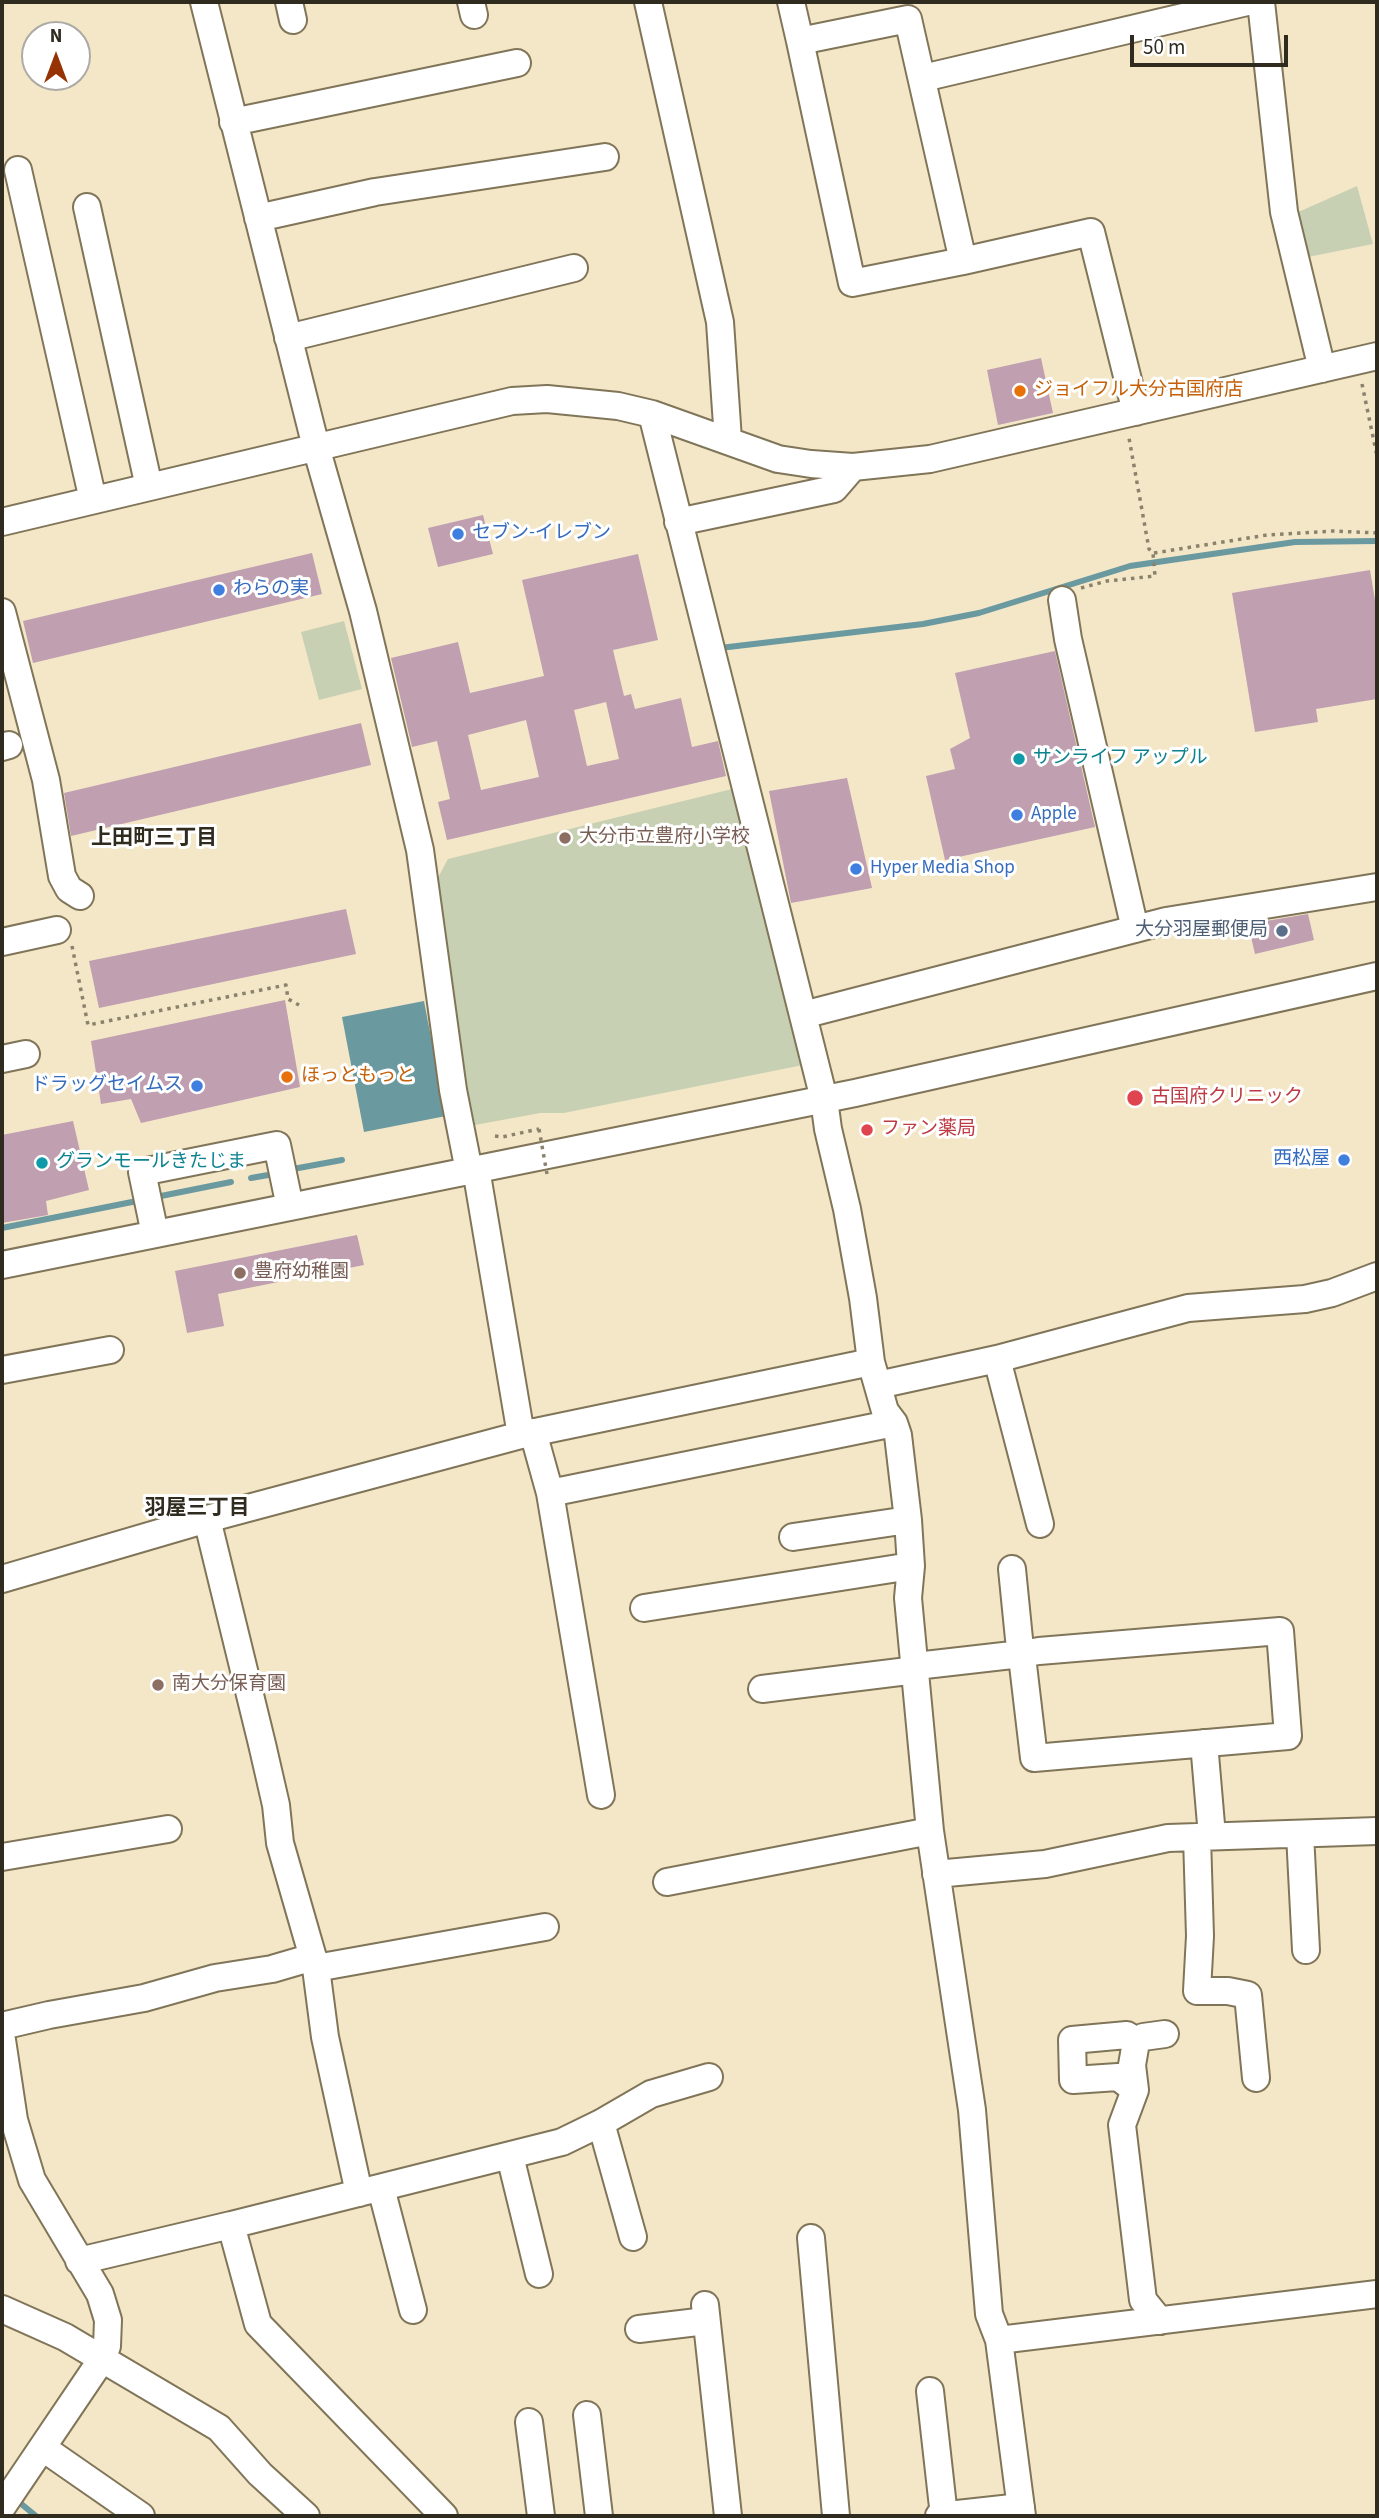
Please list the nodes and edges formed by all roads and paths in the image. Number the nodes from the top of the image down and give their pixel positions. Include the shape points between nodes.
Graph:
1 (204, 2) edge
2 (648, 2) edge
3 (791, 2) edge
4 (1247, 2) edge
5 (1261, 2) edge
6 (800, 41) junction
7 (517, 63) dead end
8 (922, 78) junction
9 (233, 121) junction
10 (605, 157) dead end
11 (18, 170) dead end
12 (87, 207) dead end
13 (258, 218) junction
14 (963, 261) junction
15 (574, 268) dead end
16 (288, 338) junction
17 (1368, 364) edge
18 (1322, 369) junction
19 (652, 414) junction
20 (1131, 419) junction
21 (727, 440) junction
22 (316, 447) junction
23 (1377, 456) edge
24 (853, 467) junction
25 (149, 486) junction
26 (93, 500) junction
27 (2, 522) edge
28 (678, 522) junction
29 (1377, 533) edge
30 (1153, 555) junction
31 (1062, 600) joint
32 (2, 612) edge
33 (1377, 887) edge
34 (80, 896) dead end
35 (1135, 929) junction
36 (64, 932) joint
37 (2, 942) edge
38 (1377, 976) edge
39 (299, 1005) dead end
40 (803, 1014) junction
41 (824, 1099) junction
42 (495, 1136) dead end
43 (473, 1170) junction
44 (547, 1174) dead end
45 (290, 1207) junction
46 (155, 1234) junction
47 (2, 1265) edge
48 (1377, 1276) edge
49 (110, 1350) dead end
50 (997, 1359) junction
51 (2, 1370) edge
52 (874, 1373) junction
53 (894, 1423) junction
54 (527, 1433) junction
55 (550, 1493) junction
56 (207, 1519) junction
57 (908, 1520) junction
58 (1040, 1524) dead end
59 (793, 1537) dead end
60 (911, 1566) junction
61 (1012, 1569) dead end
62 (2, 1579) edge
63 (644, 1608) dead end
64 (1021, 1654) junction
65 (916, 1668) junction
66 (762, 1689) dead end
67 (1204, 1743) junction
68 (601, 1795) dead end
69 (168, 1829) dead end
70 (930, 1831) junction
71 (1377, 1831) edge
72 (1300, 1834) junction
73 (1204, 1837) junction
74 (2, 1857) edge
75 (936, 1874) junction
76 (667, 1882) dead end
77 (545, 1927) dead end
78 (1306, 1950) dead end
79 (314, 1962) junction
80 (2, 2026) edge
81 (1165, 2034) dead end
82 (2, 2040) edge
83 (1136, 2042) junction
84 (709, 2077) dead end
85 (1256, 2078) dead end
86 (1135, 2090) junction
87 (601, 2123) junction
88 (510, 2156) junction
89 (370, 2191) junction
90 (231, 2225) junction
91 (633, 2237) dead end
92 (811, 2238) dead end
93 (79, 2261) junction
94 (538, 2274) dead end
95 (1377, 2294) edge
96 (2, 2309) edge
97 (413, 2310) dead end
98 (1160, 2320) junction
99 (639, 2329) dead end
100 (999, 2340) junction
101 (102, 2359) junction
102 (930, 2391) dead end
103 (586, 2415) dead end
104 (529, 2422) dead end
105 (44, 2448) junction
106 (2, 2507) edge
107 (1021, 2512) edge
108 (141, 2516) edge
109 (306, 2516) edge
110 (444, 2516) edge
111 (541, 2516) edge
112 (599, 2516) edge
113 (728, 2516) edge
114 (836, 2516) edge
115 (942, 2516) edge

1 - 9 street
2 - 21 street via 720,321
3 - 6 street
4 - 8 street
5 - 18 street via 1284,212
6 - 8 street via 908,19
6 - 14 street via 852,283
7 - 9 street
8 - 14 street
9 - 13 street
10 - 13 street via 375,192
11 - 26 street
12 - 25 street
13 - 16 street
14 - 20 street via 1091,232
15 - 16 street
16 - 22 street
17 - 18 street
17 - 23 path
18 - 20 street
19 - 21 street
19 - 22 street via 579,401 512,401
19 - 28 street
20 - 24 street via 930,459
20 - 30 path
21 - 24 street via 778,458
22 - 25 street
22 - 43 street via 363,611 420,850 453,1090
24 - 28 street via 834,489
25 - 26 street
26 - 27 street
28 - 40 street
29 - 30 path via 1267,535
30 - 31 path via 1156,576 1107,581 1061,596
31 - 35 street
32 - 34 street via 46,780 62,876
33 - 35 street
35 - 40 street
36 - 37 street
36 - 39 path via 88,1025 286,985 288,999
38 - 41 street
40 - 41 street
41 - 43 street
41 - 52 street
42 - 44 path, bridge via 538,1129
43 - 45 street
43 - 54 street
45 - 46 street
45 - 46 street via 277,1145 142,1172
46 - 47 street
48 - 50 street via 1305,1299 1188,1308
49 - 51 street
50 - 52 street
50 - 58 street
52 - 53 street via 885,1411
52 - 54 street
53 - 55 street
53 - 57 street
54 - 55 street
54 - 56 street
55 - 68 street
56 - 62 street
56 - 79 street via 276,1805 280,1843
57 - 59 street
57 - 60 street
60 - 63 street
60 - 65 street via 908,1598
61 - 64 street
64 - 65 street
64 - 67 street via 1034,1758
64 - 67 street via 1280,1631 1288,1736
65 - 66 street
65 - 70 street
67 - 73 street
69 - 74 street
70 - 75 street
70 - 76 street
71 - 72 street
72 - 73 street
72 - 78 street
73 - 75 street via 1147,1841 1045,1864
73 - 85 street via 1197,1991 1228,1990 1248,1996
75 - 100 street via 972,2110 989,2314
77 - 79 street
79 - 80 street via 215,1978 144,1998
79 - 89 street via 325,2037
81 - 83 street
82 - 93 street via 22,2153 43,2202
83 - 86 street via 1132,2065
83 - 86 street via 1127,2035 1072,2040 1073,2080 1118,2077
84 - 87 street via 651,2094
86 - 98 street via 1122,2125 1143,2300
87 - 88 street via 562,2141
87 - 91 street
88 - 89 street
88 - 94 street
89 - 90 street
89 - 97 street
90 - 93 street
90 - 110 street via 258,2324
92 - 114 street
93 - 101 street via 100,2294 108,2320
95 - 98 street
96 - 101 street
98 - 100 street
99 - 113 street via 705,2313
100 - 107 street
101 - 105 street
101 - 109 street via 219,2428
102 - 115 street
103 - 112 street
104 - 111 street
105 - 106 street
105 - 108 street
107 - 115 street

